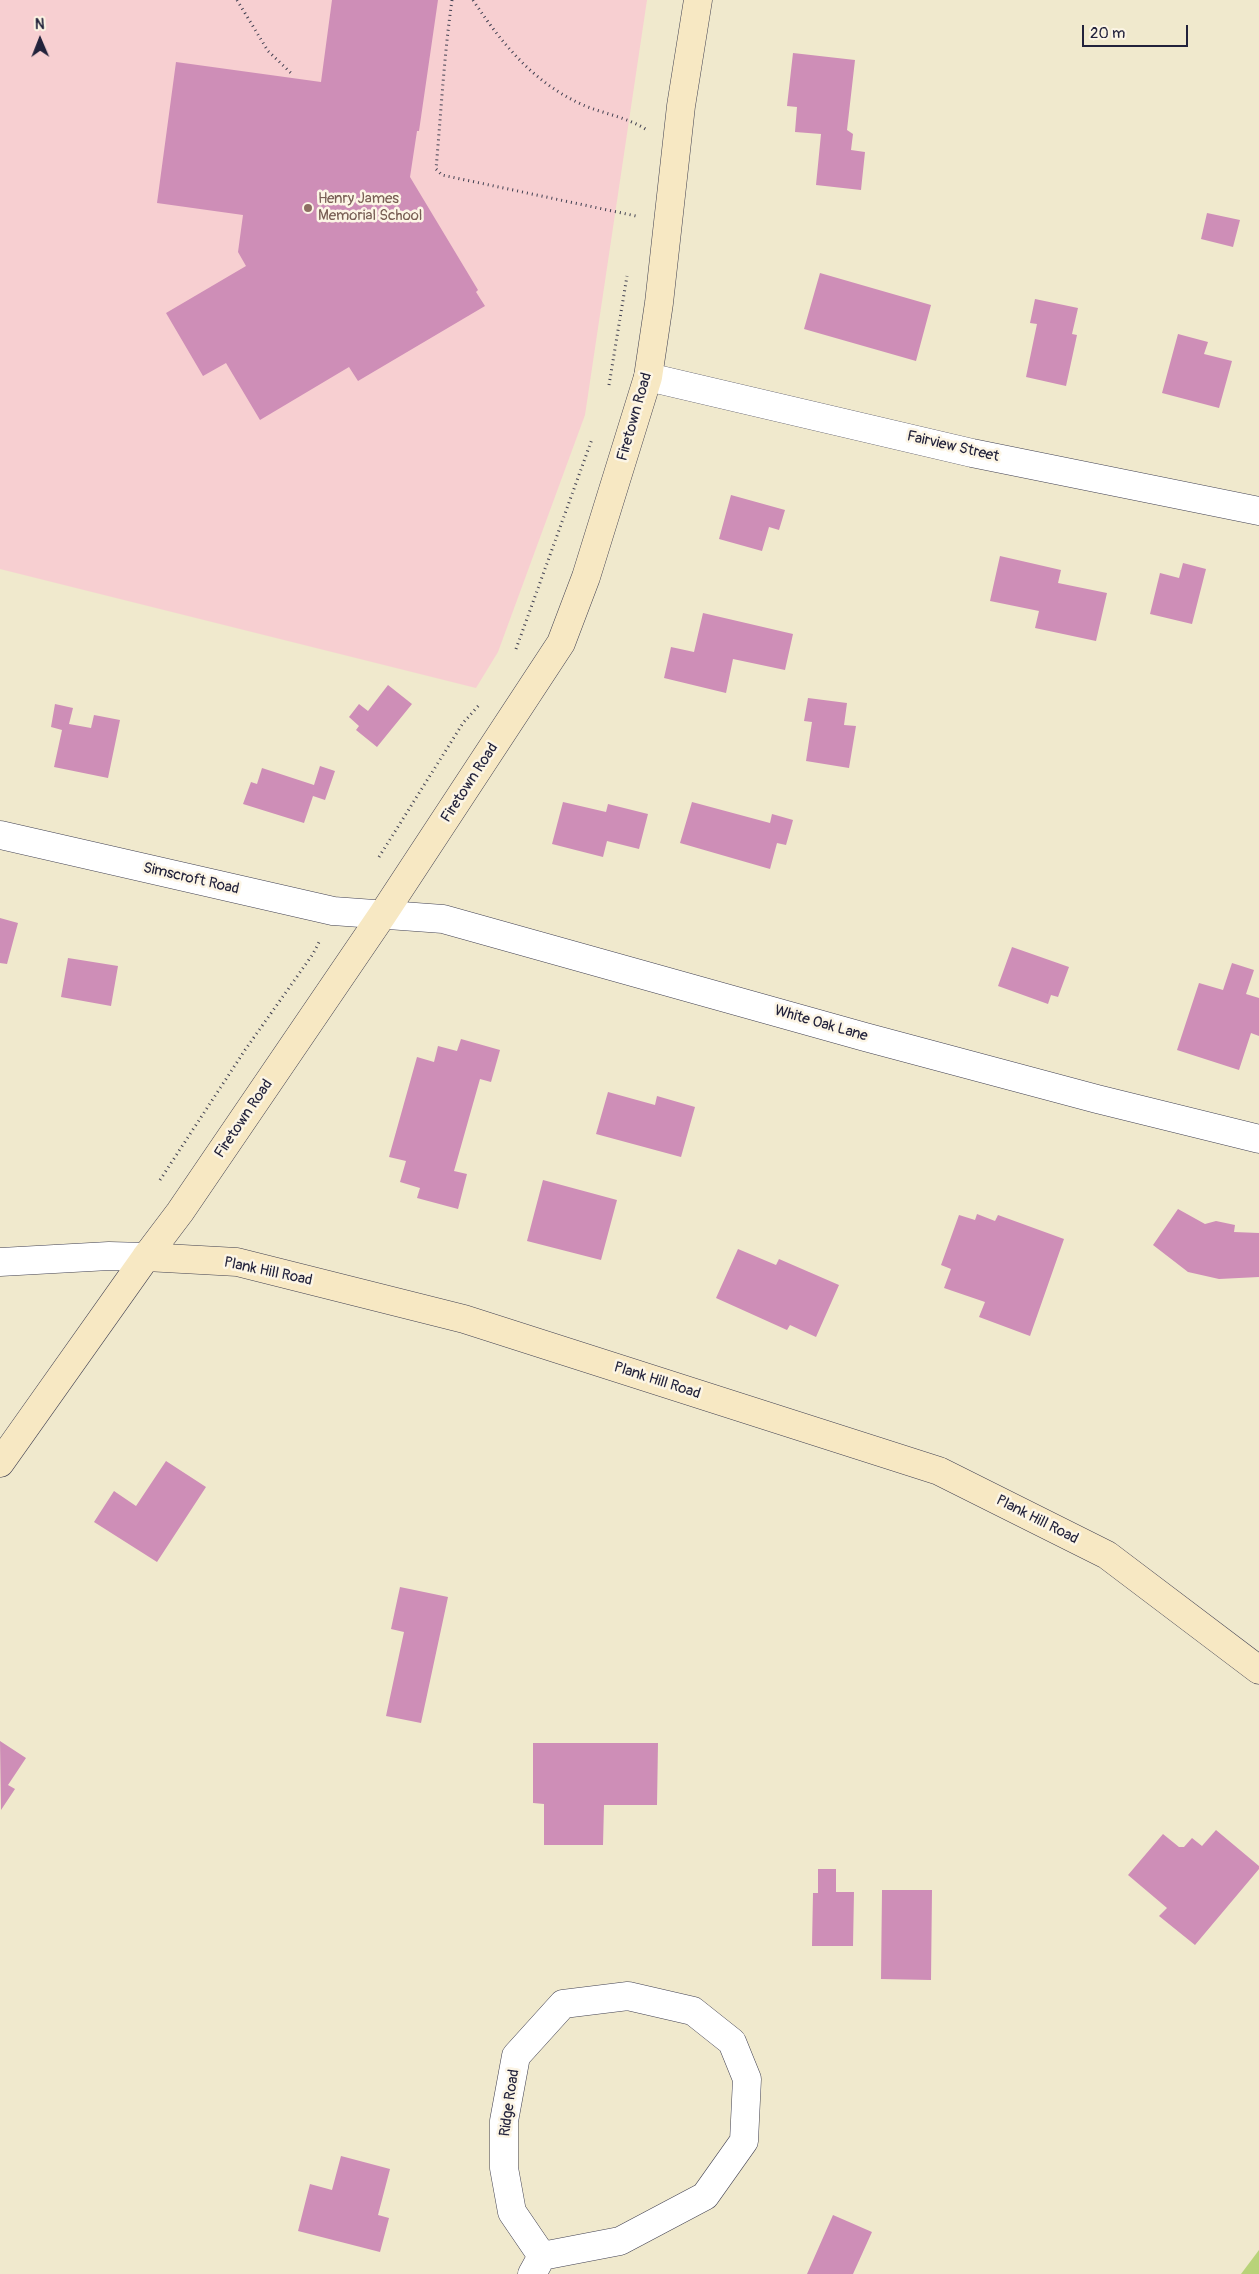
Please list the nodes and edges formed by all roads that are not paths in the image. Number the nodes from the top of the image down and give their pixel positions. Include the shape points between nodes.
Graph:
1 (698, 0) edge
2 (648, 377) junction
3 (1259, 511) edge
4 (0, 835) edge
5 (383, 914) junction
6 (1259, 1139) edge
7 (146, 1257) junction
8 (0, 1262) edge
9 (0, 1463) edge
10 (1259, 1670) edge
11 (537, 2265) edge

1 - 2 street, Firetown Road via 681,106
2 - 3 street, Fairview Street via 972,453
2 - 5 street, Firetown Road via 586,577 561,643
4 - 5 street, Simscroft Road via 332,911
5 - 6 street, White Oak Lane via 443,918 865,1037
5 - 7 street, Firetown Road
7 - 8 street, Plank Hill Road
7 - 9 street, Firetown Road
7 - 10 street, Plank Hill Road via 237,1262 464,1320 939,1471 1107,1555
11 - 11 street, Ridge Road via 620,2241 705,2196 744,2141 747,2079 732,2042 693,2011 628,1996 563,2004 516,2056 504,2121 504,2168 512,2212

